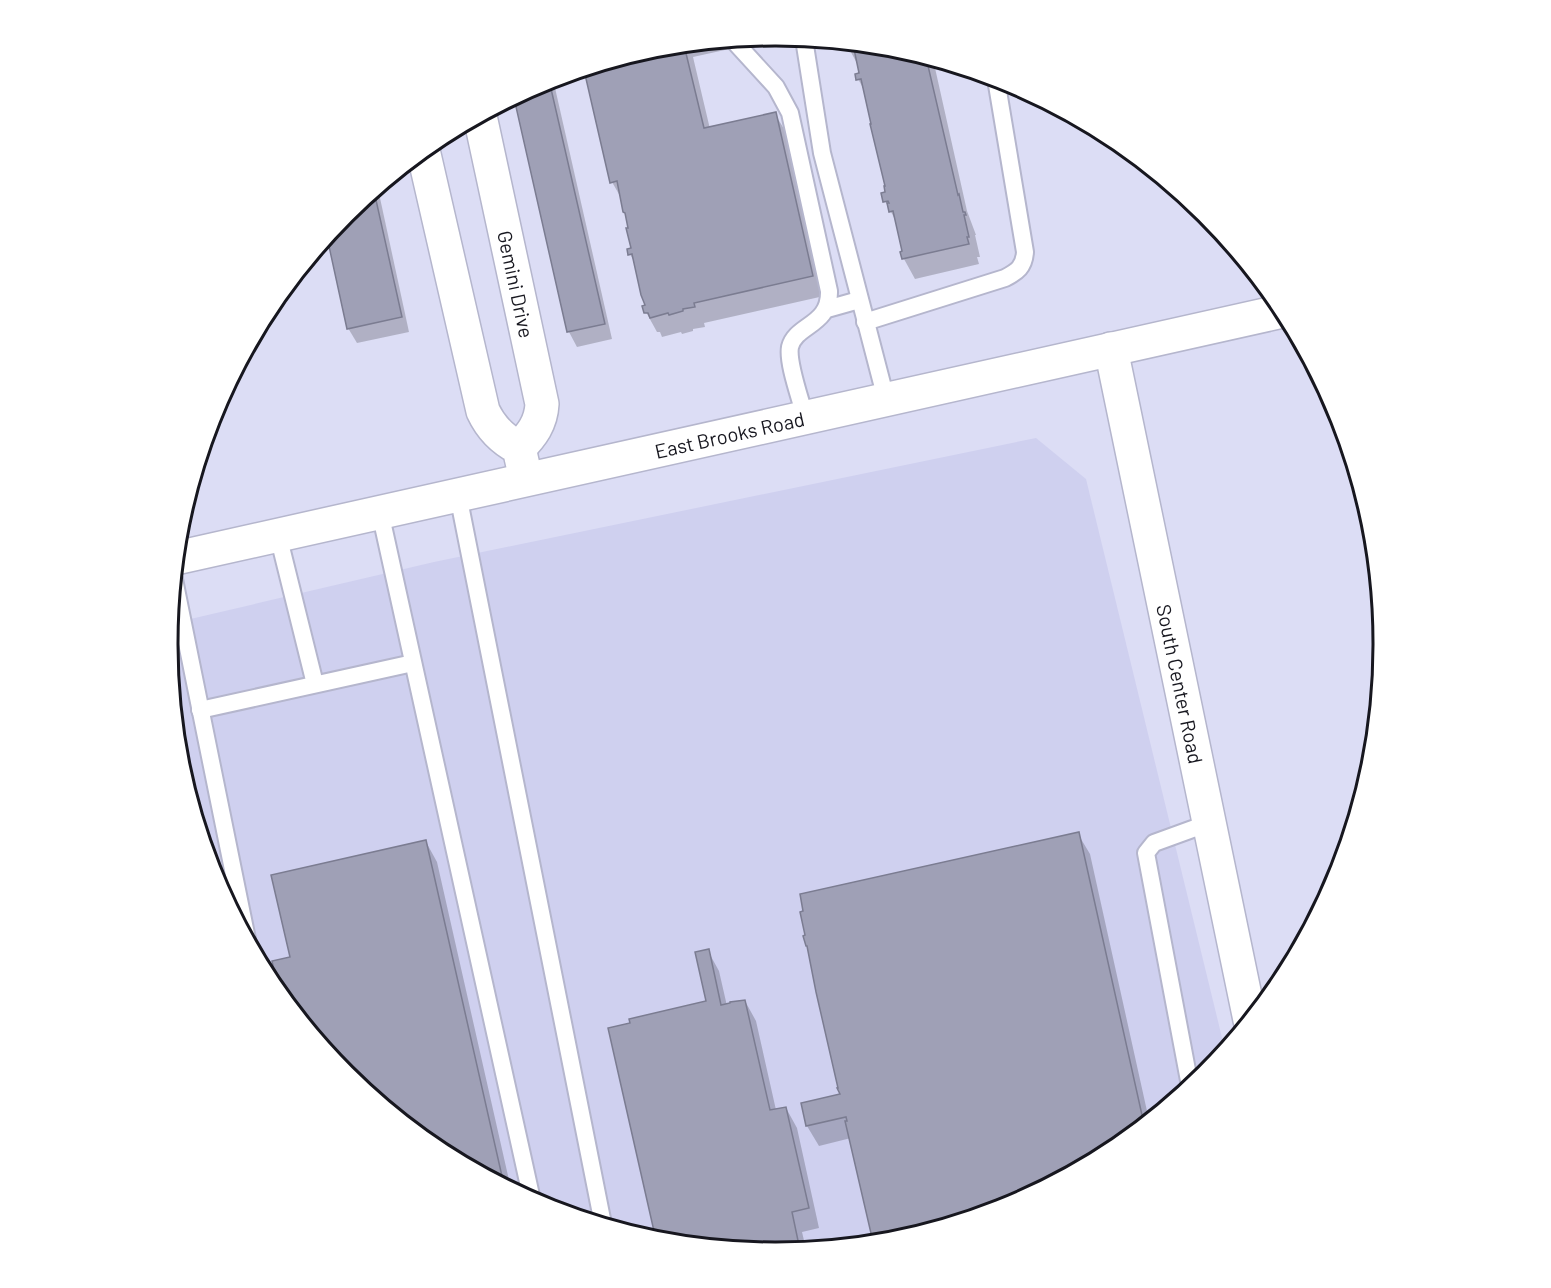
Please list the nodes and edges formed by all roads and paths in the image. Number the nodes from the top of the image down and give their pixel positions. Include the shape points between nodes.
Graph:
1 (740, 48) edge
2 (805, 48) edge
3 (998, 90) edge
4 (482, 124) edge
5 (425, 160) edge
6 (859, 300) junction
7 (826, 309) junction
8 (1272, 312) edge
9 (865, 322) junction
10 (1111, 349) junction
11 (886, 399) junction
12 (805, 417) junction
13 (523, 463) junction
14 (458, 495) junction
15 (380, 512) junction
16 (278, 535) junction
17 (185, 556) edge
18 (179, 604) edge
19 (413, 663) junction
20 (315, 684) junction
21 (200, 710) junction
22 (1209, 823) junction
23 (241, 910) edge
24 (1248, 1010) edge
25 (1188, 1075) edge
26 (529, 1188) edge
27 (601, 1215) edge

1 - 7 lane via 776,87 790,113 829,291
2 - 6 lane via 822,153
3 - 9 lane via 1025,252 1022,266 1005,278
4 - 13 street, Gemini Drive via 542,404
5 - 13 street via 483,411
6 - 7 lane
6 - 9 lane
7 - 12 lane via 790,346
8 - 10 street, East Brooks Road
9 - 11 lane
10 - 11 street, East Brooks Road
10 - 22 street, South Center Road
11 - 12 street, East Brooks Road
12 - 13 street, East Brooks Road
13 - 14 street, East Brooks Road
14 - 15 street, East Brooks Road
14 - 27 lane
15 - 16 street, East Brooks Road
15 - 19 lane
16 - 17 street, East Brooks Road
16 - 20 lane
18 - 21 lane
19 - 20 lane
19 - 26 lane
20 - 21 lane
21 - 23 lane
22 - 24 street, South Center Road
22 - 25 lane via 1154,843 1146,854

